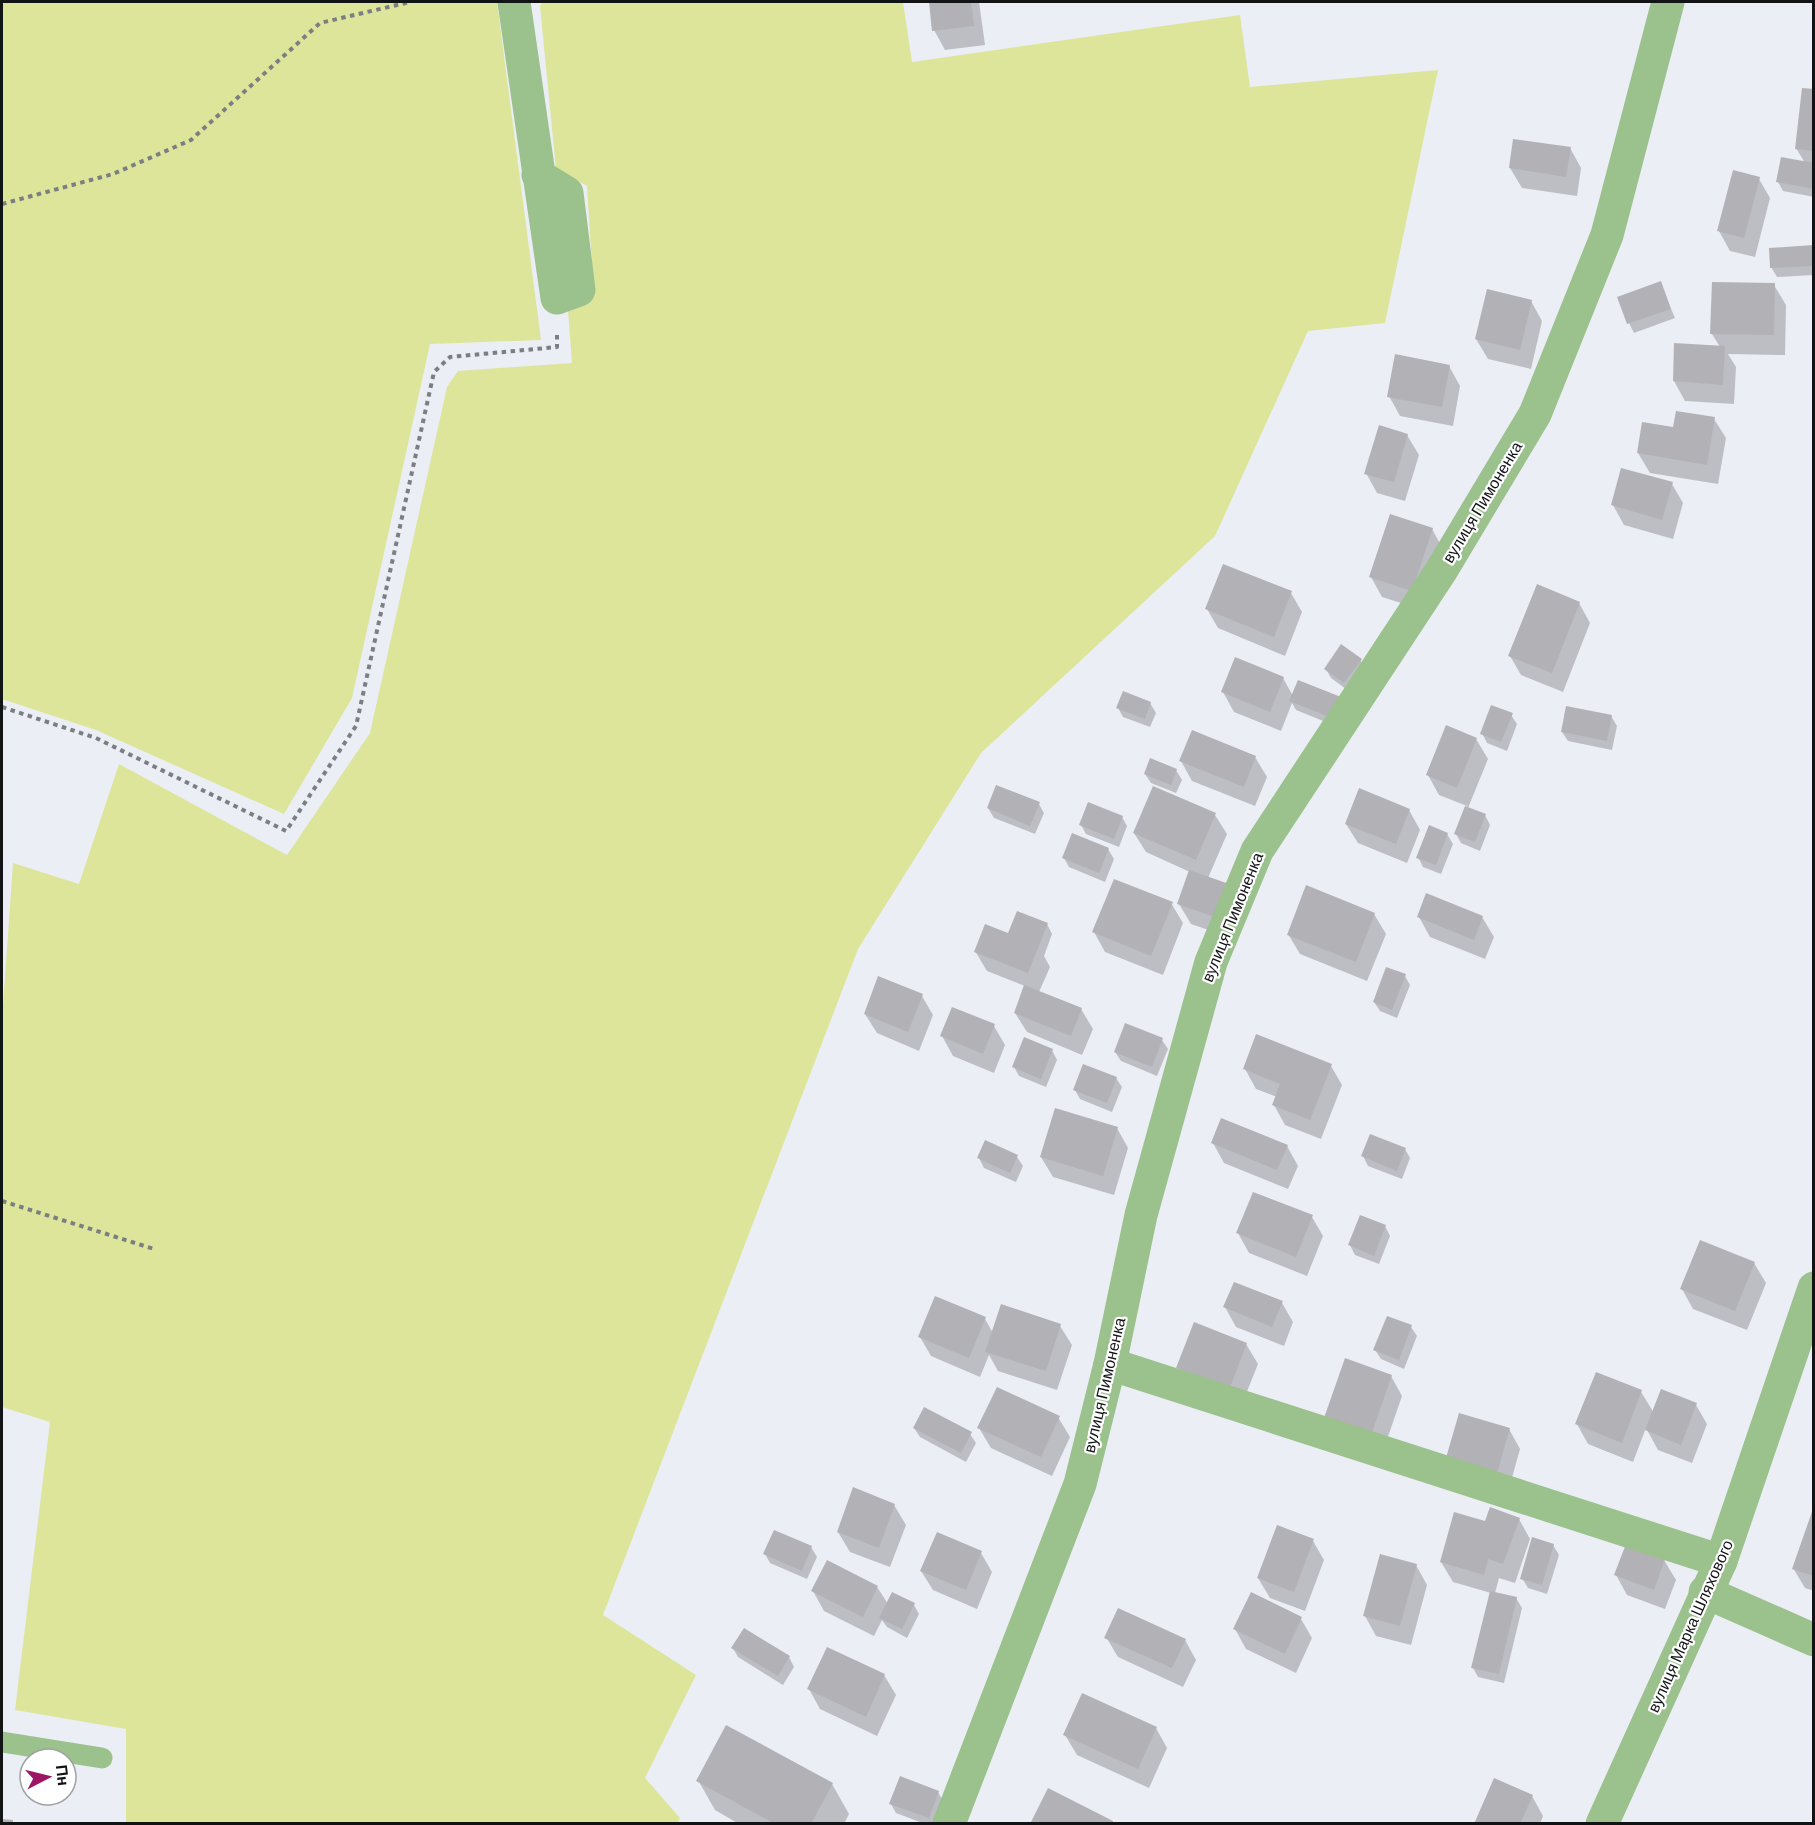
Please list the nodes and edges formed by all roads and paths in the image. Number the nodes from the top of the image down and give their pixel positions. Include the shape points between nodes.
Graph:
1 (410, 2) edge
2 (514, 2) edge
3 (1668, 2) edge
4 (2, 204) edge
5 (557, 298) joint
6 (2, 707) edge
7 (2, 1201) edge
8 (154, 1249) dead end
9 (1814, 1288) edge
10 (1110, 1364) junction
11 (1721, 1561) junction
12 (1705, 1592) junction
13 (1814, 1640) edge
14 (2, 1742) edge
15 (102, 1758) dead end
16 (949, 1824) edge
17 (1602, 1824) edge

1 - 4 path via 320,23 191,140 113,174
2 - 5 street
3 - 10 street, вулиця Пимоненка via 1608,235 1535,414 1441,571 1257,851 1211,962 1142,1215
5 - 6 path via 557,347 450,357 434,372 356,726 286,831 96,738
7 - 8 path
9 - 11 street, вулиця Марка Шляхового
10 - 11 street
10 - 16 street, вулиця Пимоненка via 1080,1484
11 - 12 street, вулиця Марка Шляхового
12 - 13 street
12 - 17 street, вулиця Марка Шляхового
14 - 15 lane

